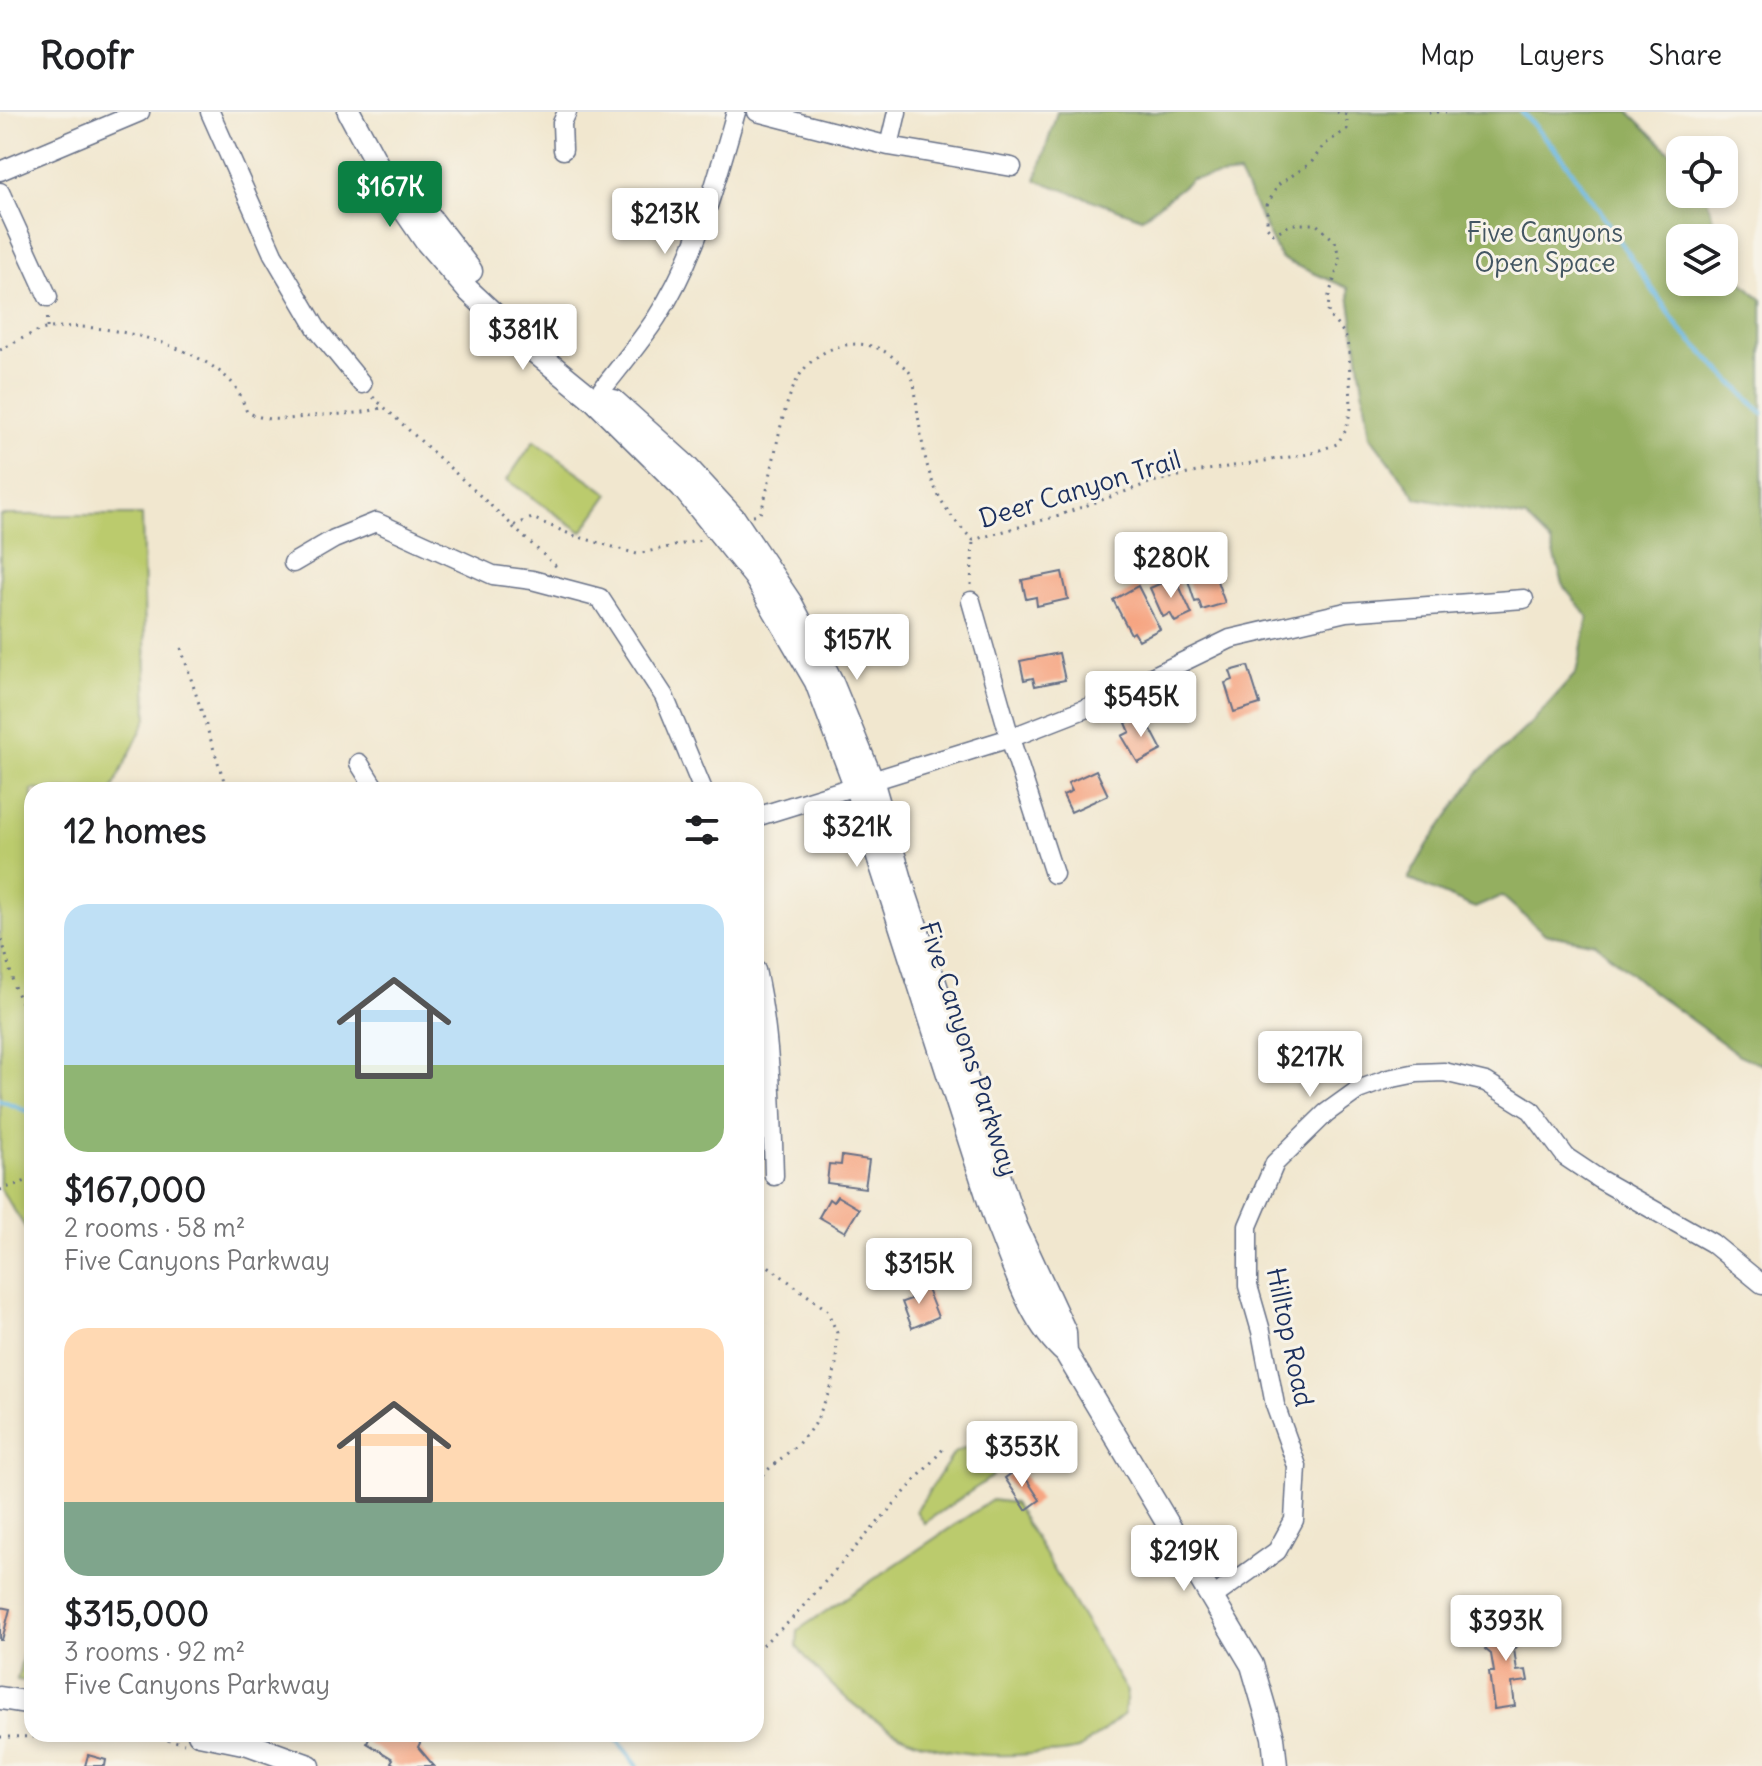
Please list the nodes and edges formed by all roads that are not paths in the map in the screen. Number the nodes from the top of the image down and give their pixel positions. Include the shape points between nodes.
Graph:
1 (140, 112) edge
2 (210, 112) edge
3 (349, 112) edge
4 (364, 112) edge
5 (567, 112) edge
6 (736, 112) edge
7 (757, 112) edge
8 (897, 112) edge
9 (889, 146) junction
10 (563, 150) dead end
11 (1012, 167) dead end
12 (0, 171) edge
13 (0, 192) edge
14 (48, 297) dead end
15 (362, 384) road end
16 (597, 395) junction
17 (293, 563) dead end
18 (1524, 599) dead end
19 (971, 601) road end
20 (1010, 738) junction
21 (359, 763) dead end
22 (371, 782) edge
23 (700, 782) edge
24 (863, 783) junction
25 (764, 814) edge
26 (1054, 874) dead end
27 (764, 1089) edge
28 (774, 1176) dead end
29 (1762, 1284) edge
30 (1213, 1597) junction
31 (0, 1698) edge
32 (24, 1702) edge
33 (238, 1742) edge
34 (309, 1766) edge
35 (1276, 1766) edge

1 - 12 street
2 - 15 street via 273,254 317,329
3 - 16 main road, Five Canyons Parkway via 425,240 529,347
4 - 16 main road, Five Canyons Parkway via 424,213 486,291
5 - 10 street
6 - 16 street via 689,255 657,317
7 - 9 street
8 - 9 street
9 - 11 street
13 - 14 street
16 - 24 main road, Five Canyons Parkway via 685,465 726,524 766,563 831,680
17 - 23 street via 376,522 493,575 600,598 664,696
18 - 20 street via 1346,612 1230,639 1092,706
19 - 20 street
20 - 24 street
20 - 26 street
21 - 22 street
24 - 25 street
24 - 30 main road, Five Canyons Parkway via 1016,1226 1065,1332 1066,1353
27 - 28 street
29 - 30 street, Hilltop Road via 1712,1243 1566,1157 1531,1110 1486,1082 1444,1072 1417,1073 1358,1090 1275,1163 1248,1226 1248,1286 1275,1405 1297,1466 1294,1520 1277,1551
30 - 35 main road, Five Canyons Parkway via 1252,1665
31 - 32 main road
33 - 34 main road

